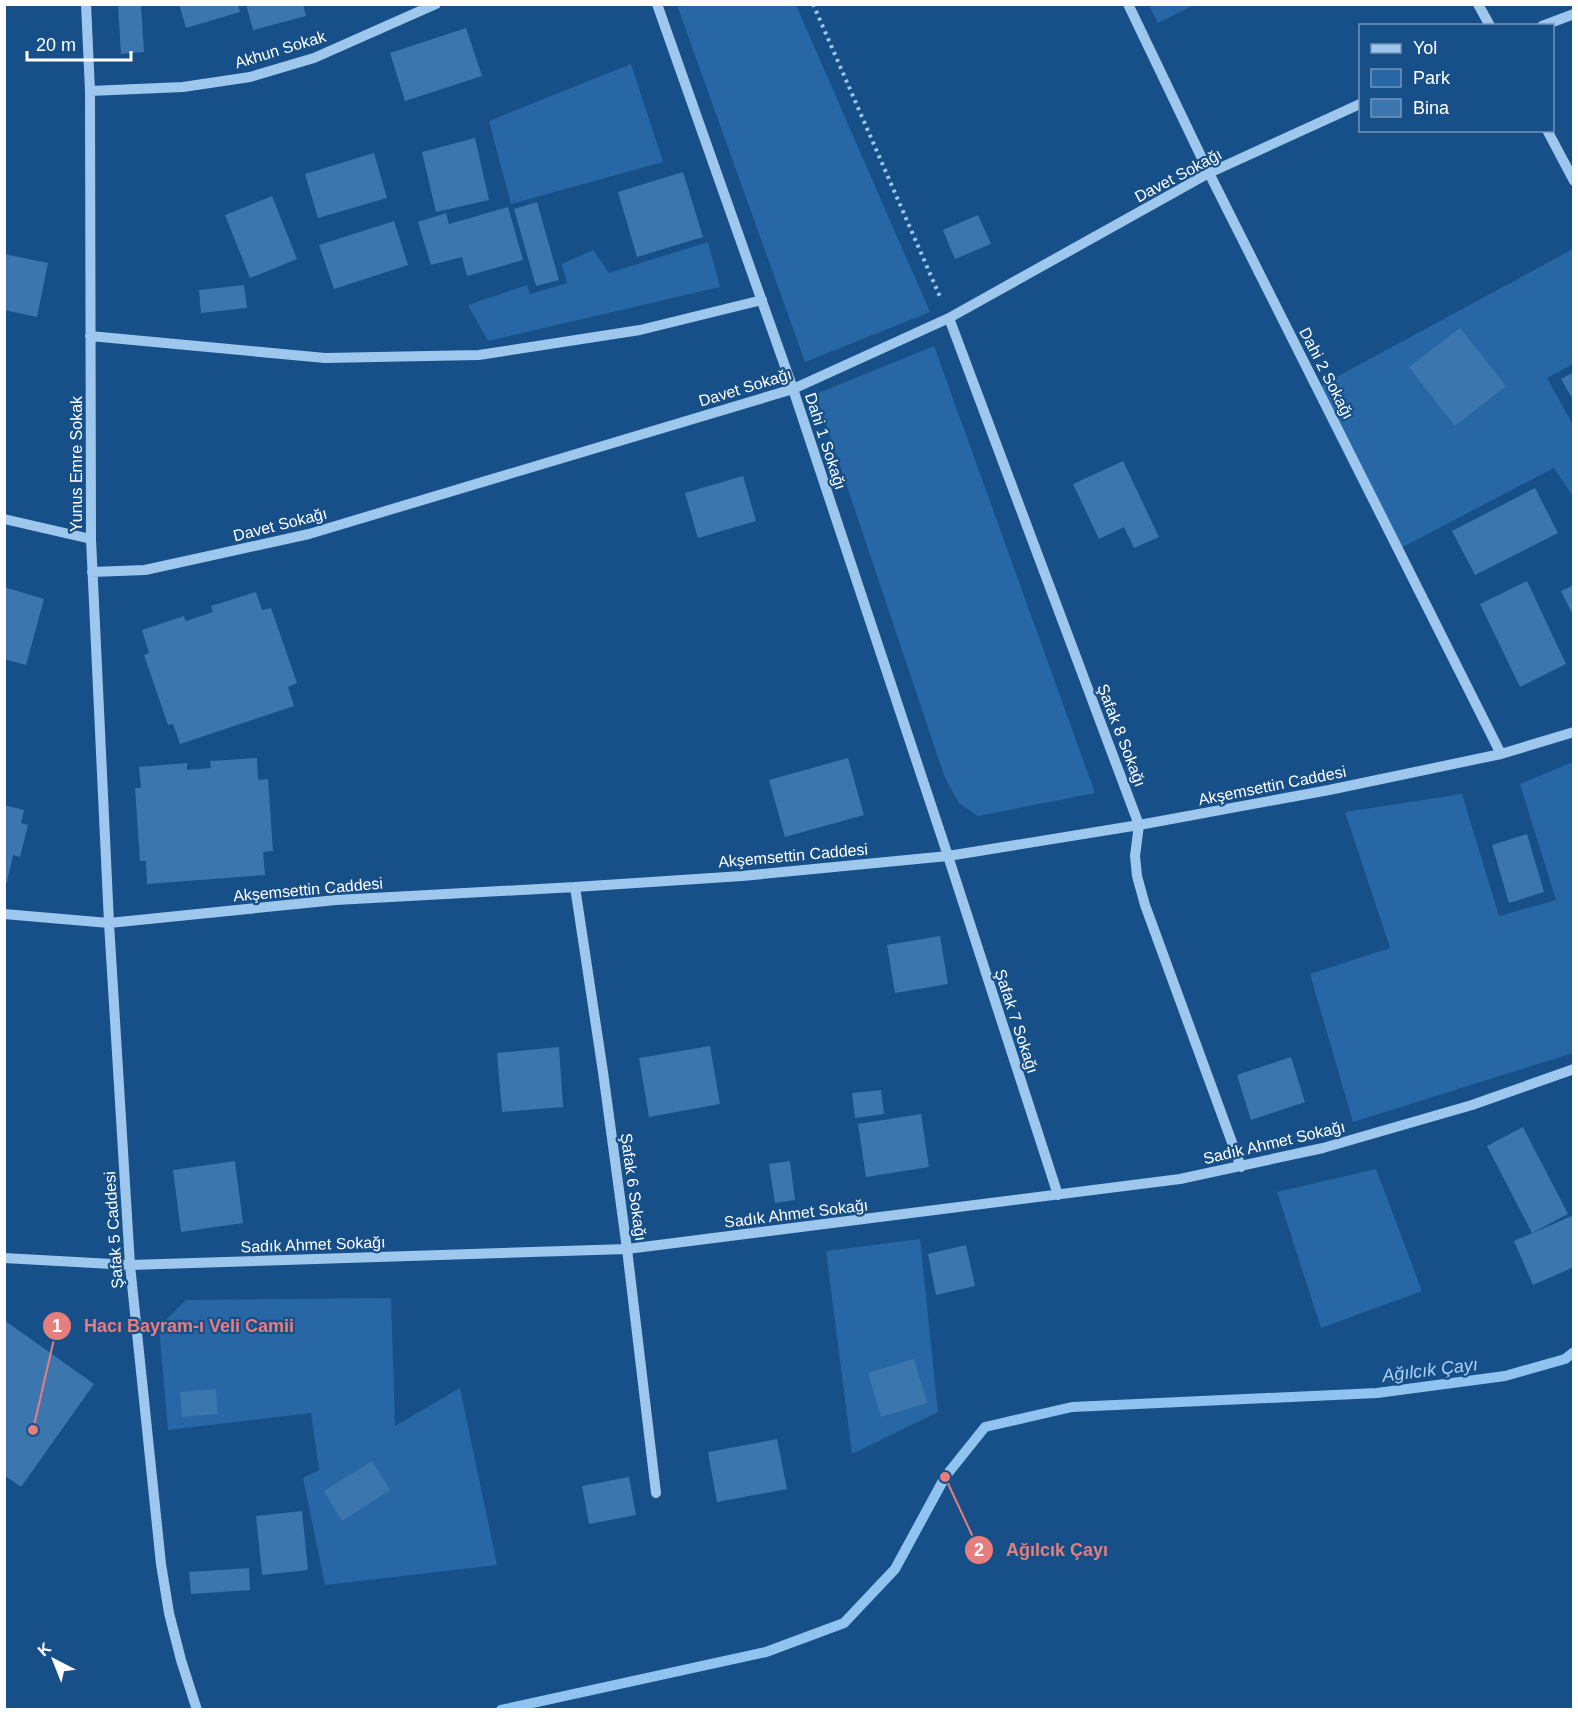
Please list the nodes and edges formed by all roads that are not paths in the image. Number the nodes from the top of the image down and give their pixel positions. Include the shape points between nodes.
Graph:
1 (86, 4) edge
2 (436, 4) edge
3 (657, 4) edge
4 (1128, 4) edge
5 (1478, 4) edge
6 (1574, 14) edge
7 (1489, 24) edge
8 (1547, 24) edge
9 (90, 91) junction
10 (1359, 104) edge
11 (1548, 132) edge
12 (1209, 173) junction
13 (1574, 181) edge
14 (762, 300) junction
15 (949, 318) junction
16 (90, 336) junction
17 (794, 389) junction
18 (4, 519) edge
19 (92, 539) junction
20 (92, 572) junction
21 (1574, 732) edge
22 (1501, 754) junction
23 (1139, 825) junction
24 (948, 856) junction
25 (574, 887) junction
26 (4, 914) edge
27 (109, 923) junction
28 (1574, 1069) edge
29 (1241, 1167) junction
30 (1058, 1195) junction
31 (627, 1249) junction
32 (4, 1258) edge
33 (130, 1265) junction
34 (656, 1493) dead end
35 (197, 1710) edge

1 - 9 street, Yunus Emre Sokak
2 - 9 street, Akhun Sokak via 314,57 250,77 183,87
3 - 14 street, Dahi 1 Sokağı
4 - 12 street, Dahi 2 Sokağı
5 - 7 street
6 - 8 street
9 - 16 street, Yunus Emre Sokak
10 - 12 street, Davet Sokağı
11 - 13 street
12 - 15 street, Davet Sokağı
12 - 22 street, Dahi 2 Sokağı
14 - 16 street via 640,330 479,355 325,358
14 - 17 street, Dahi 1 Sokağı
15 - 17 street, Davet Sokağı
15 - 23 street, Şafak 8 Sokağı
16 - 19 street, Yunus Emre Sokak
17 - 20 street, Davet Sokağı via 309,534 145,570
17 - 24 street, Dahi 1 Sokağı
18 - 19 street
19 - 20 street, Yunus Emre Sokak
20 - 27 street, Yunus Emre Sokak
21 - 22 street, Akşemsettin Caddesi
22 - 23 street, Akşemsettin Caddesi
23 - 24 street, Akşemsettin Caddesi
23 - 29 street, Şafak 8 Sokağı via 1135,856 1145,905
24 - 25 street, Akşemsettin Caddesi
24 - 30 street, Şafak 7 Sokağı
25 - 27 street, Akşemsettin Caddesi via 336,900
25 - 31 street, Şafak 6 Sokağı
26 - 27 street, Akşemsettin Caddesi
27 - 33 street, Şafak 5 Caddesi
28 - 29 street, Sadık Ahmet Sokağı via 1472,1105
29 - 30 street, Sadık Ahmet Sokağı
30 - 31 street, Sadık Ahmet Sokağı
31 - 33 street, Sadık Ahmet Sokağı
31 - 34 street, Şafak 6 Sokağı
32 - 33 street, Sadık Ahmet Sokağı
33 - 35 street, Şafak 5 Caddesi via 166,1593

